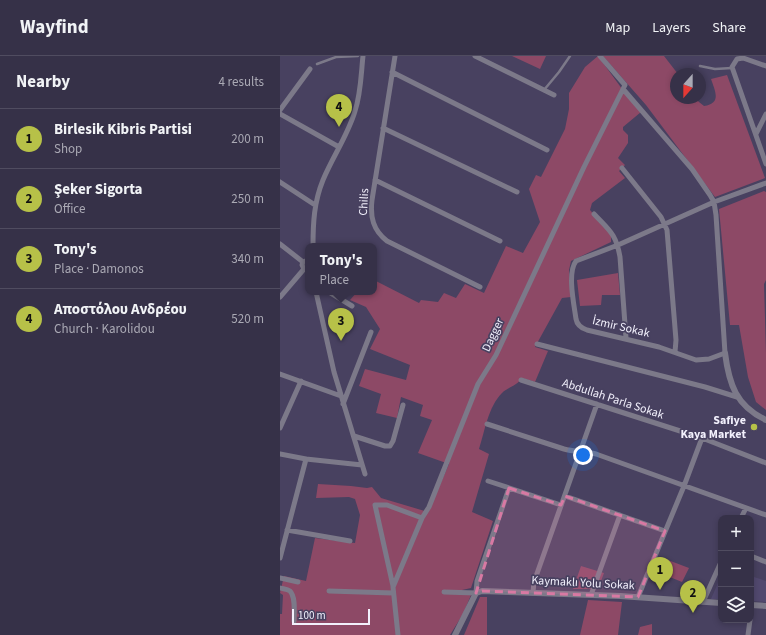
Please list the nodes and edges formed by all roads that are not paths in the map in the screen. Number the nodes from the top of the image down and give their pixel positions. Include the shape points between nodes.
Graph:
1 (358, 56) edge
2 (363, 56) edge
3 (395, 56) edge
4 (476, 56) edge
5 (570, 56) edge
6 (600, 56) edge
7 (318, 64) dead end
8 (700, 66) dead end
9 (766, 66) edge
10 (732, 68) junction
11 (310, 69) dead end
12 (392, 72) junction
13 (624, 89) junction
14 (544, 90) junction
15 (554, 95) dead end
16 (280, 110) edge
17 (280, 114) edge
18 (766, 114) edge
19 (383, 128) junction
20 (756, 134) junction
21 (339, 147) junction
22 (546, 150) dead end
23 (766, 164) edge
24 (622, 168) dead end
25 (375, 180) junction
26 (280, 182) edge
27 (766, 183) edge
28 (517, 192) dead end
29 (714, 202) junction
30 (316, 205) junction
31 (594, 214) dead end
32 (665, 224) junction
33 (500, 241) dead end
34 (313, 243) edge
35 (280, 244) edge
36 (618, 245) junction
37 (305, 261) edge
38 (305, 270) edge
39 (480, 287) dead end
40 (317, 295) edge
41 (334, 295) edge
42 (280, 297) edge
43 (352, 306) dead end
44 (371, 332) dead end
45 (626, 338) junction
46 (537, 344) dead end
47 (675, 352) junction
48 (725, 353) junction
49 (280, 374) edge
50 (521, 380) dead end
51 (301, 381) junction
52 (340, 396) junction
53 (737, 397) junction
54 (343, 404) junction
55 (597, 404) junction
56 (403, 405) dead end
57 (766, 420) edge
58 (487, 424) dead end
59 (281, 425) edge
60 (354, 436) junction
61 (702, 438) junction
62 (581, 451) junction
63 (280, 454) edge
64 (306, 459) junction
65 (766, 463) edge
66 (362, 465) junction
67 (365, 474) dead end
68 (488, 481) dead end
69 (684, 486) junction
70 (509, 488) junction
71 (565, 496) junction
72 (561, 506) junction
73 (746, 508) junction
74 (620, 515) junction
75 (742, 515) edge
76 (766, 515) edge
77 (422, 518) junction
78 (287, 530) junction
79 (665, 531) junction
80 (282, 538) edge
81 (350, 541) dead end
82 (754, 557) edge
83 (280, 558) edge
84 (766, 562) edge
85 (718, 569) edge
86 (280, 578) edge
87 (298, 582) dead end
88 (280, 588) edge
89 (393, 590) junction
90 (329, 591) dead end
91 (444, 592) dead end
92 (532, 592) junction
93 (476, 593) junction
94 (591, 595) junction
95 (638, 597) junction
96 (703, 602) junction
97 (718, 603) edge
98 (754, 606) edge
99 (766, 606) edge
100 (294, 621) dead end
101 (750, 623) edge
102 (398, 635) edge
103 (455, 635) edge
104 (748, 635) edge

1 - 7 lane via 336,57
2 - 21 street via 356,108
3 - 12 street, Chilis
4 - 14 street
5 - 14 lane
6 - 13 street via 624,85
8 - 10 lane via 715,69
9 - 10 street via 743,58 737,59
10 - 20 street
11 - 16 street
12 - 19 street, Chilis
12 - 22 street
13 - 29 street via 692,169
13 - 77 street, Dagger via 584,167 496,355 478,384 429,507
14 - 15 street
17 - 21 street
18 - 20 street
19 - 25 street, Chilis
19 - 28 street
20 - 23 street
21 - 30 street via 323,181
24 - 32 street
25 - 33 street
25 - 39 street, Chilis via 371,214 380,236
26 - 30 street
27 - 29 street
29 - 32 street
29 - 48 street
30 - 34 street
31 - 36 street via 613,234
32 - 36 street
32 - 47 street
35 - 37 street
36 - 45 street
36 - 45 street, İzmir Sokak via 578,259 571,274 576,322 586,330
38 - 42 street
40 - 52 street
41 - 43 street
44 - 54 street
45 - 47 street, İzmir Sokak
46 - 53 street
47 - 48 street, İzmir Sokak via 701,360
48 - 53 street via 729,376
49 - 51 street
50 - 55 street, Abdullah Parla Sokak
51 - 52 street
51 - 59 street
52 - 54 street
53 - 57 street via 748,409
54 - 60 street
55 - 61 street, Abdullah Parla Sokak
55 - 62 street
56 - 60 street via 392,443 388,447
58 - 62 street via 564,450
60 - 66 street
61 - 65 street, Abdullah Parla Sokak
61 - 69 street
62 - 69 street
62 - 71 street
63 - 64 street
64 - 66 street
64 - 78 street
66 - 67 street
68 - 70 street
69 - 73 street
69 - 79 street
70 - 72 street
70 - 93 street via 477,581
71 - 72 street
71 - 74 street
72 - 92 street
73 - 75 street
73 - 76 street
74 - 79 street
74 - 94 street
77 - 89 street, Dagger
77 - 89 street via 387,505 374,504
78 - 80 street
78 - 81 street
79 - 95 street
80 - 83 street
82 - 84 street
85 - 96 street
86 - 87 street
88 - 100 street via 292,593
89 - 90 street
89 - 102 street, Dagger
91 - 93 street, Kaymaklı Yolu Sokak
92 - 93 street, Kaymaklı Yolu Sokak via 482,590
92 - 94 street, Kaymaklı Yolu Sokak
93 - 103 street
94 - 95 street, Kaymaklı Yolu Sokak
95 - 96 street, Kaymaklı Yolu Sokak
96 - 97 street, Kaymaklı Yolu Sokak
98 - 99 street
101 - 104 street

